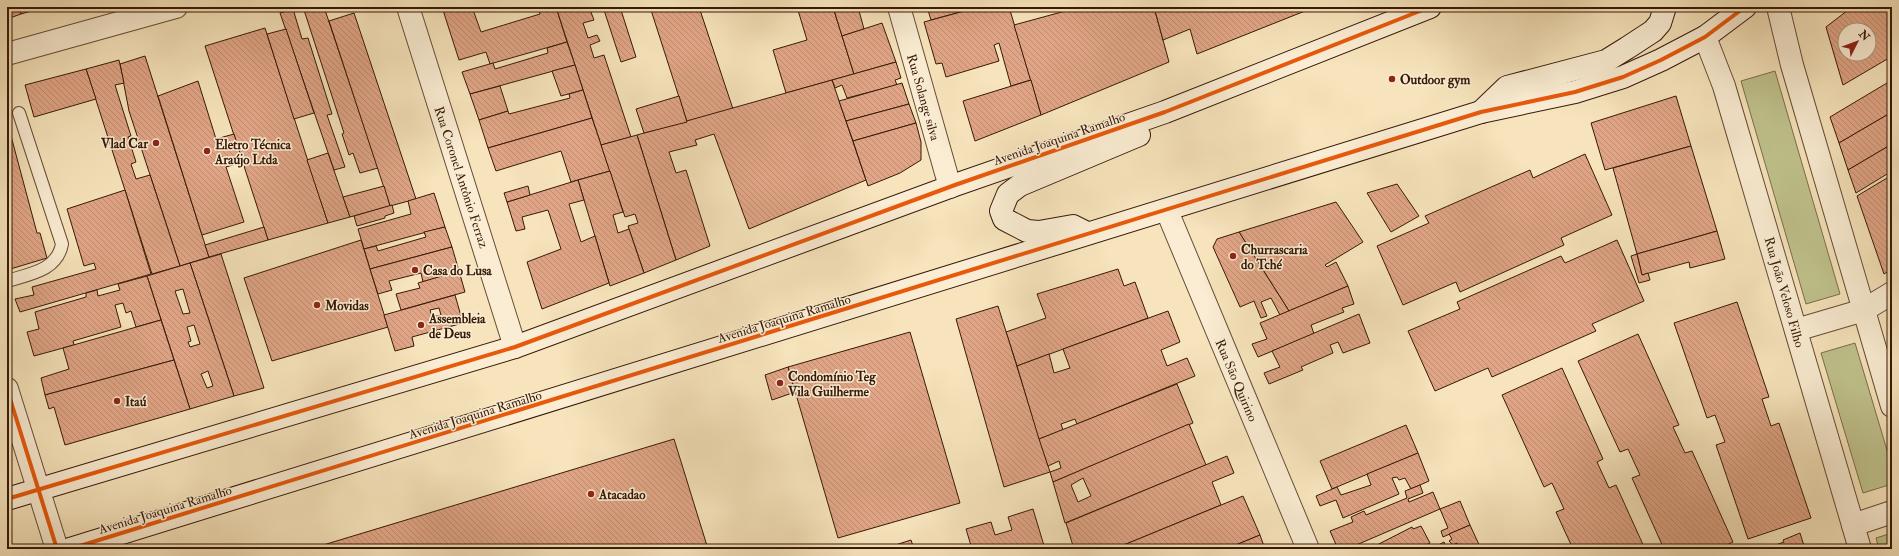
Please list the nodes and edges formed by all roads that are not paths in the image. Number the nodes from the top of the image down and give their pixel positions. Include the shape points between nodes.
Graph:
1 (176, 7) edge
2 (408, 7) edge
3 (899, 7) edge
4 (1430, 7) edge
5 (1665, 7) edge
6 (1745, 7) edge
7 (1778, 7) edge
8 (1705, 37) junction
9 (7, 54) edge
10 (1165, 112) junction
11 (1481, 112) junction
12 (19, 113) dead end
13 (950, 187) junction
14 (1167, 211) junction
15 (1089, 234) junction
16 (7, 281) edge
17 (1892, 293) edge
18 (1864, 310) junction
19 (1796, 330) junction
20 (515, 347) junction
21 (7, 389) edge
22 (1892, 406) edge
23 (38, 490) junction
24 (7, 499) edge
25 (1892, 512) edge
26 (1853, 525) junction
27 (57, 549) edge
28 (70, 549) edge
29 (1308, 549) edge
30 (1860, 549) edge

1 - 9 main road
2 - 20 main road, Rua Coronel Antônio Ferraz
3 - 13 main road, Rua Solange silva
4 - 10 main road, Avenida Joaquina Ramalho
5 - 11 main road via 1660,23 1653,31 1606,60 1507,87
6 - 8 main road, Avenida Joaquina Ramalho
7 - 18 main road via 1792,65
8 - 11 main road, Avenida Joaquina Ramalho via 1623,77 1575,92
8 - 19 main road, Rua João Veloso Filho via 1724,86
10 - 13 main road, Avenida Joaquina Ramalho
10 - 15 main road via 1145,133 1020,185 1008,194 1001,212 1004,219 1027,231 1039,232 1073,226
11 - 14 main road, Avenida Joaquina Ramalho
12 - 16 lane via 62,244 60,254 54,263
13 - 20 main road, Avenida Joaquina Ramalho
14 - 15 main road, Avenida Joaquina Ramalho
14 - 29 main road, Rua São Quirino
15 - 28 main road, Avenida Joaquina Ramalho
17 - 18 main road
18 - 19 main road
18 - 22 main road
19 - 26 main road, Rua João Veloso Filho
20 - 23 main road, Avenida Joaquina Ramalho
21 - 23 main road
23 - 24 main road, Avenida Joaquina Ramalho
23 - 27 main road
25 - 26 main road
26 - 30 main road, Rua João Veloso Filho

